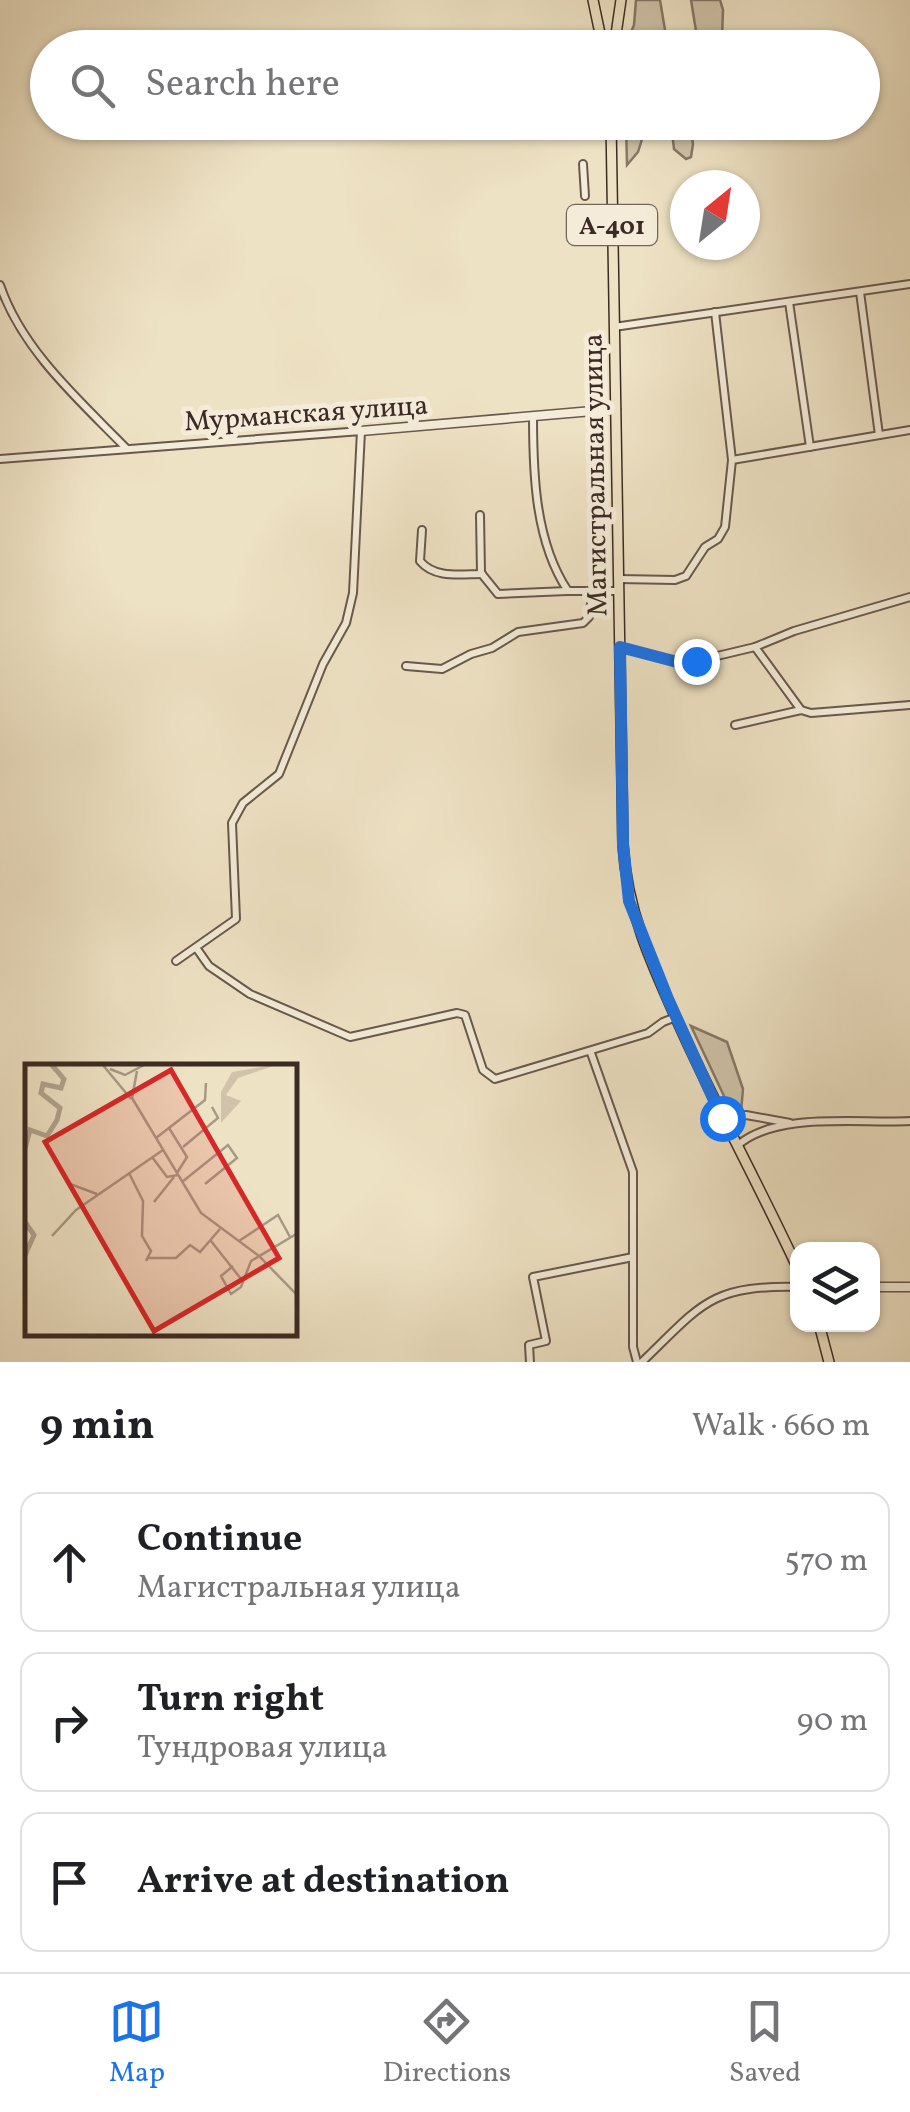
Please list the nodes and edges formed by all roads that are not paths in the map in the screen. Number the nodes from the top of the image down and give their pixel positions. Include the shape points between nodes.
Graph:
1 (593, 0) edge
2 (621, 0) edge
3 (599, 30) edge
4 (617, 30) edge
5 (611, 140) edge
6 (583, 164) dead end
7 (586, 196) dead end
8 (910, 284) edge
9 (0, 286) edge
10 (860, 292) junction
11 (788, 302) junction
12 (715, 312) junction
13 (614, 327) junction
14 (616, 409) junction
15 (532, 416) junction
16 (910, 430) edge
17 (361, 431) junction
18 (879, 435) junction
19 (810, 446) junction
20 (127, 448) junction
21 (0, 459) edge
22 (732, 460) junction
23 (480, 516) dead end
24 (422, 530) dead end
25 (482, 574) junction
26 (619, 579) junction
27 (568, 591) junction
28 (593, 591) junction
29 (619, 591) junction
30 (910, 597) edge
31 (620, 647) junction
32 (755, 647) junction
33 (406, 666) dead end
34 (910, 705) edge
35 (801, 710) junction
36 (736, 725) dead end
37 (197, 949) junction
38 (176, 962) dead end
39 (676, 1017) junction
40 (591, 1053) junction
41 (722, 1118) junction
42 (910, 1121) edge
43 (794, 1123) junction
44 (737, 1146) junction
45 (790, 1253) edge
46 (633, 1257) junction
47 (790, 1287) edge
48 (880, 1287) edge
49 (910, 1287) edge
50 (821, 1332) edge
51 (530, 1362) edge
52 (640, 1362) edge
53 (830, 1362) edge

1 - 3 main road
2 - 4 main road
5 - 13 main road, Магистральная улица / А-401
6 - 7 street
8 - 10 street
9 - 20 street via 24,336
10 - 11 street
10 - 18 street
11 - 12 street
11 - 19 street
12 - 13 street
12 - 22 street
13 - 14 main road, Магистральная улица / А-401
14 - 15 street, Мурманская улица
14 - 26 main road, Магистральная улица / А-401
15 - 17 street, Мурманская улица
15 - 27 street via 536,490 554,572
16 - 18 street
17 - 20 street, Мурманская улица
17 - 37 street via 346,623 278,774 235,813 236,919
18 - 19 street
19 - 22 street
20 - 21 street, Мурманская улица
22 - 26 street via 725,526 686,576
23 - 25 street
24 - 25 street via 420,560 427,569
25 - 27 street via 503,595
26 - 29 main road, Магистральная улица / А-401
27 - 28 street
28 - 29 street
28 - 33 street via 583,622 518,632 442,669
29 - 31 main road, Магистральная улица / А-401
30 - 32 street
31 - 32 street via 681,663
31 - 39 main road, Магистральная улица / А-401 via 628,890
32 - 35 street
34 - 35 street
35 - 36 street
37 - 38 street
37 - 40 street via 209,966 250,994 350,1037 464,1014 483,1070 495,1079
39 - 40 street
39 - 41 main road, Магистральная улица / А-401
40 - 46 street via 633,1172
41 - 43 street
41 - 44 main road, Магистральная улица / А-401
42 - 43 street
43 - 44 street via 750,1135
44 - 45 main road, Магистральная улица / А-401
46 - 51 street via 533,1277 546,1341 529,1344
46 - 52 street via 633,1347
47 - 52 street via 747,1287 708,1300
48 - 49 street
50 - 53 main road

